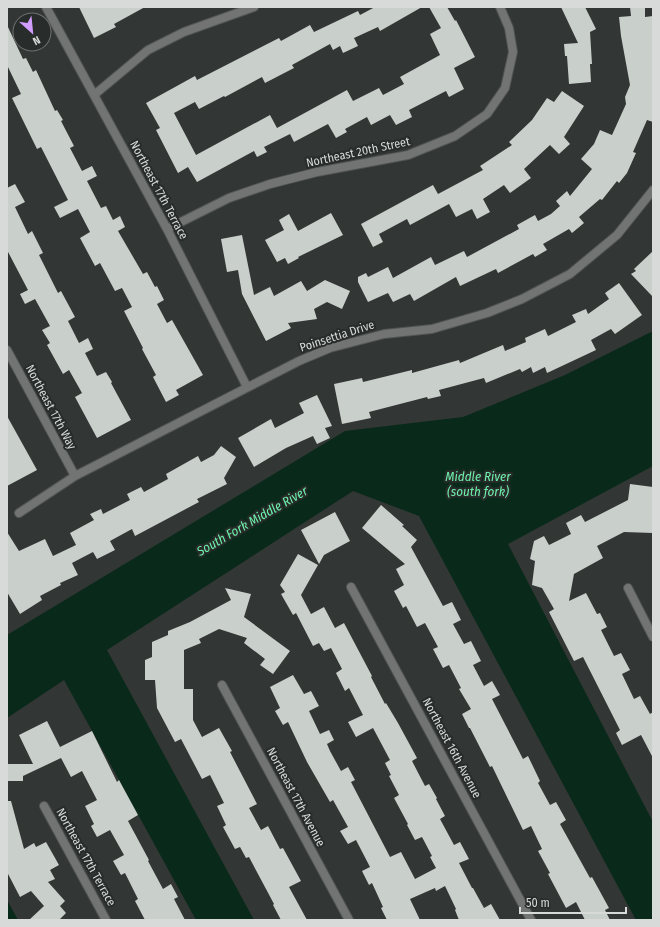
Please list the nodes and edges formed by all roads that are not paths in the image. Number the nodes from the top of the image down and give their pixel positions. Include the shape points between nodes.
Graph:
1 (46, 7) edge
2 (254, 7) edge
3 (500, 7) edge
4 (94, 95) junction
5 (653, 190) edge
6 (167, 229) junction
7 (7, 350) edge
8 (247, 387) junction
9 (75, 476) junction
10 (19, 512) dead end
11 (351, 587) dead end
12 (628, 588) dead end
13 (653, 637) edge
14 (222, 685) dead end
15 (44, 806) dead end
16 (106, 920) edge
17 (349, 920) edge
18 (532, 920) edge

1 - 4 street, Northeast 17th Terrace
2 - 4 street via 184,32 148,50
3 - 6 street, Northeast 20th Street via 509,28 514,52 505,88 487,114 455,136 408,155 316,172 270,184 229,198
4 - 6 street, Northeast 17th Terrace
5 - 8 street, Poinsettia Drive via 617,235 570,274 522,300 432,329 384,334 330,348
6 - 8 street, Northeast 17th Terrace
7 - 9 street, Northeast 17th Way
8 - 9 street, Poinsettia Drive
9 - 10 street, Poinsettia Drive
11 - 18 street, Northeast 16th Avenue
12 - 13 street
14 - 17 street, Northeast 17th Avenue
15 - 16 street, Northeast 17th Terrace

